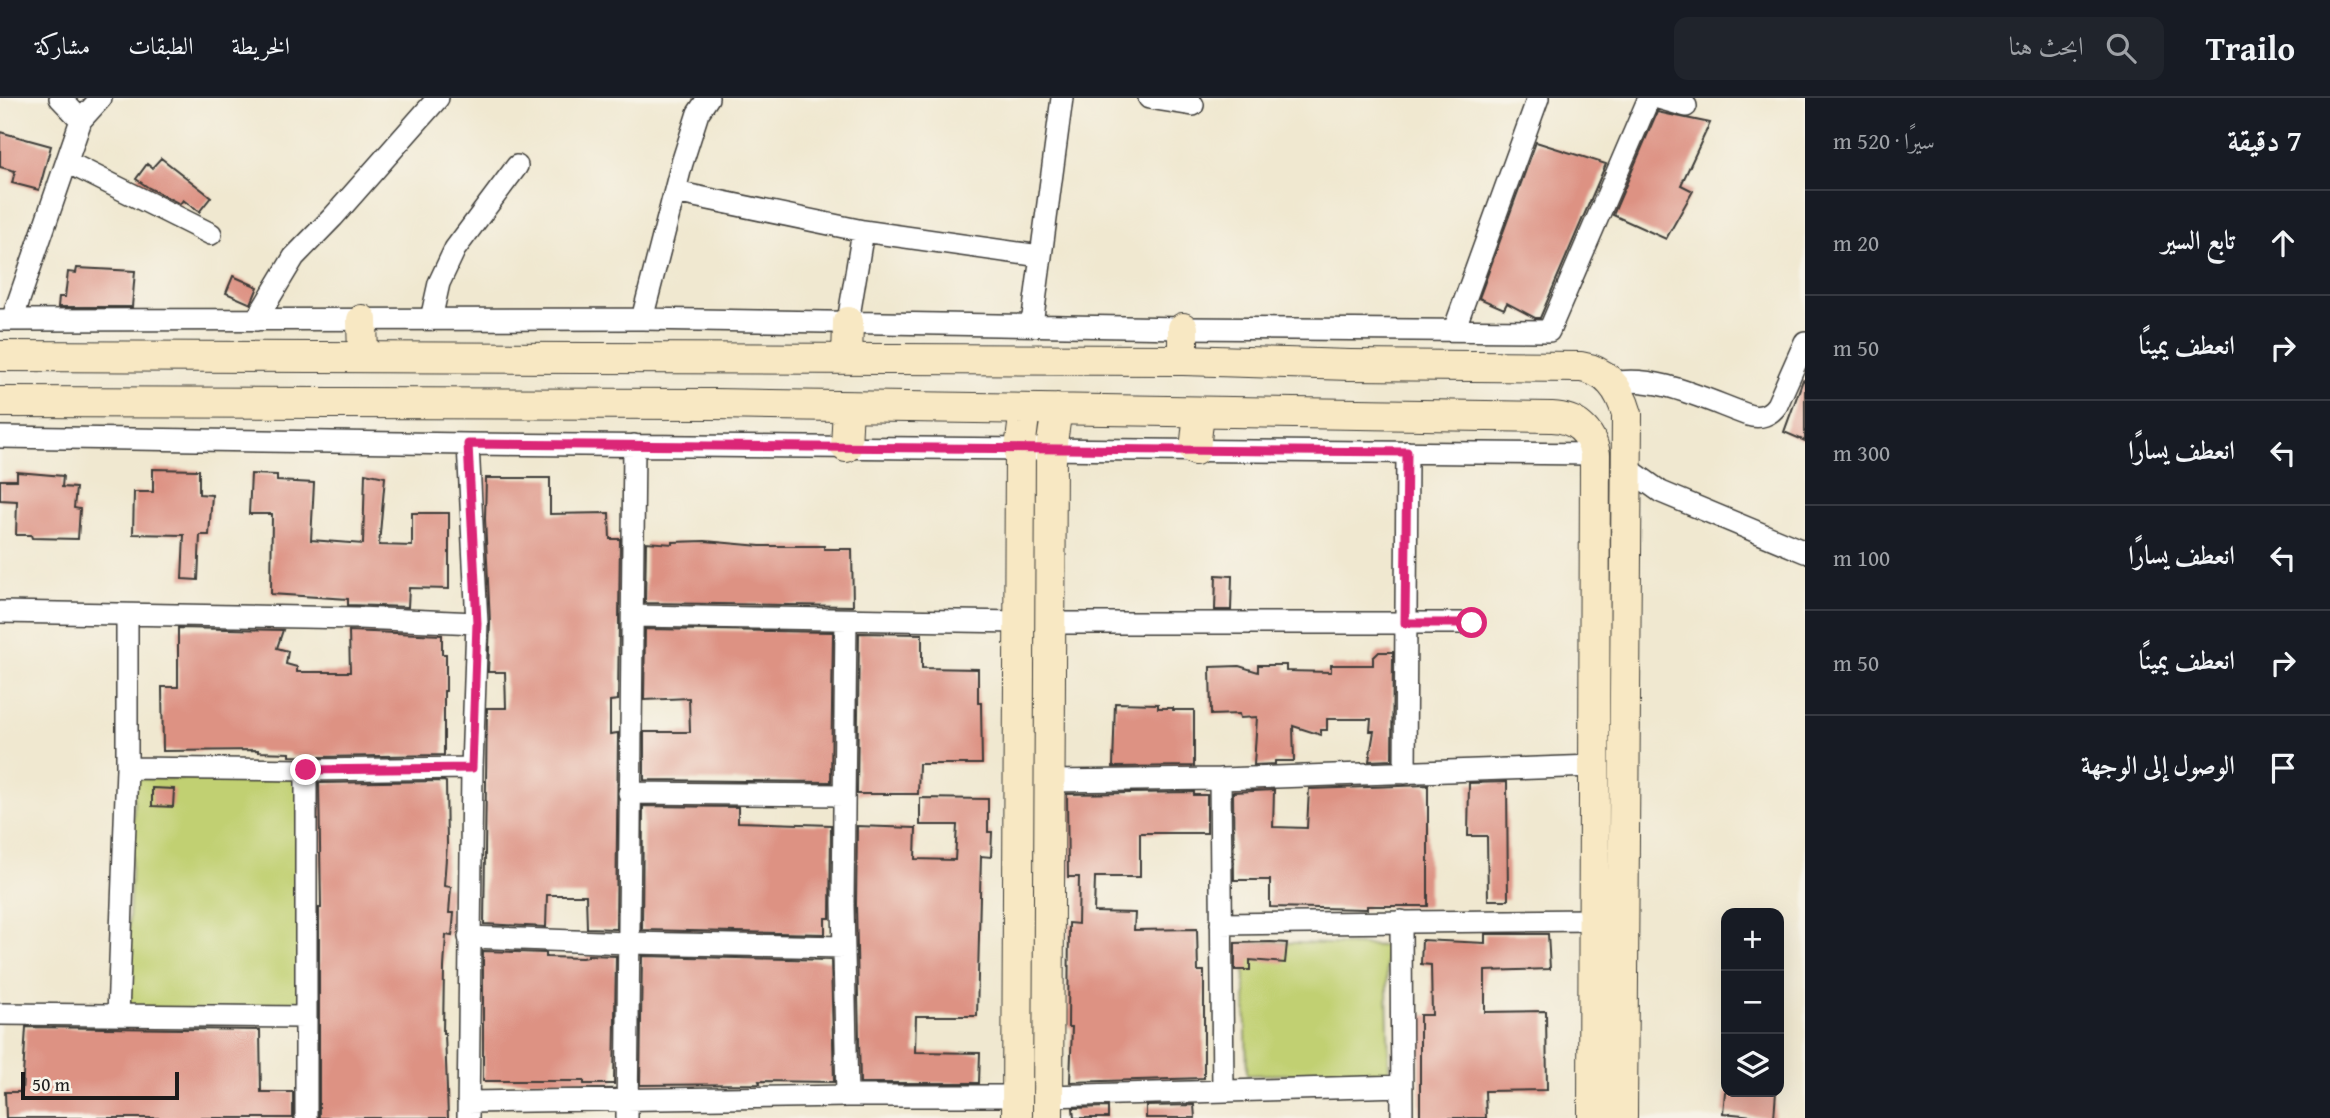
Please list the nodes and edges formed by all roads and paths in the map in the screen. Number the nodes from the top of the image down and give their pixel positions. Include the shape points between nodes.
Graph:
1 (60, 98) edge
2 (101, 98) edge
3 (438, 98) edge
4 (708, 98) edge
5 (1062, 98) edge
6 (1149, 98) edge
7 (1538, 98) edge
8 (1649, 98) edge
9 (1658, 98) edge
10 (1193, 105) dead end
11 (1686, 106) dead end
12 (81, 120) junction
13 (67, 162) junction
14 (517, 166) dead end
15 (675, 192) junction
16 (863, 231) junction
17 (211, 234) dead end
18 (1040, 256) junction
19 (430, 319) junction
20 (642, 319) junction
21 (6, 320) edge
22 (256, 320) junction
23 (362, 320) junction
24 (848, 322) junction
25 (1032, 324) junction
26 (1183, 328) junction
27 (1454, 330) junction
28 (1805, 342) edge
29 (0, 356) edge
30 (149, 356) junction
31 (363, 357) junction
32 (238, 358) junction
33 (634, 358) junction
34 (716, 358) junction
35 (847, 359) junction
36 (1183, 360) junction
37 (1266, 363) junction
38 (1350, 365) junction
39 (1612, 383) junction
40 (152, 401) junction
41 (0, 402) edge
42 (238, 403) junction
43 (637, 404) junction
44 (713, 404) junction
45 (848, 407) junction
46 (1025, 409) junction
47 (1057, 409) junction
48 (1199, 412) junction
49 (1261, 412) junction
50 (1345, 414) junction
51 (0, 437) edge
52 (468, 444) junction
53 (634, 445) junction
54 (846, 447) junction
55 (1020, 449) junction
56 (1051, 449) junction
57 (1195, 450) junction
58 (1407, 452) junction
59 (1595, 454) junction
60 (1626, 467) junction
61 (1805, 552) edge
62 (0, 612) edge
63 (127, 616) junction
64 (634, 616) junction
65 (846, 620) junction
66 (1019, 622) junction
67 (477, 623) junction
68 (1051, 623) junction
69 (1405, 623) junction
70 (1472, 623) dead end
71 (1594, 766) junction
72 (127, 768) junction
73 (472, 768) junction
74 (306, 770) junction
75 (1405, 773) junction
76 (1220, 779) junction
77 (1049, 781) junction
78 (629, 793) junction
79 (844, 795) junction
80 (1593, 919) junction
81 (1401, 921) junction
82 (1221, 924) junction
83 (470, 937) junction
84 (628, 943) junction
85 (844, 947) junction
86 (0, 1014) edge
87 (118, 1015) junction
88 (305, 1017) junction
89 (1402, 1086) junction
90 (1223, 1090) junction
91 (847, 1096) junction
92 (1017, 1107) edge
93 (1048, 1107) edge
94 (627, 1109) edge
95 (468, 1110) edge
96 (306, 1118) edge
97 (1402, 1118) edge
98 (1593, 1118) edge
99 (1622, 1118) edge

1 - 12 street
2 - 12 street
3 - 22 street via 295,257
4 - 15 street via 698,113
5 - 18 street
6 - 10 street
7 - 27 street
8 - 27 street via 1549,331
9 - 11 street
12 - 13 street
13 - 17 street
13 - 21 street
14 - 19 street via 455,249 439,283
15 - 16 street
15 - 20 street
16 - 18 street
16 - 24 street
18 - 25 street
19 - 20 street
19 - 23 street
20 - 24 street
21 - 22 street
22 - 23 street
23 - 31 street
24 - 25 street
24 - 35 street
25 - 26 street
26 - 27 street
26 - 36 street
28 - 39 street via 1777,405 1761,416 1656,383
29 - 30 street
30 - 32 street
30 - 40 street via 163,375 163,387
31 - 32 street
31 - 33 street
32 - 42 street via 225,377 229,395
33 - 34 street
33 - 43 street via 644,365 649,377 648,390
34 - 35 street
34 - 44 street via 705,367 700,380 703,394
35 - 36 street
36 - 37 street
37 - 38 street
37 - 49 street via 1277,372 1281,386 1278,399
38 - 39 street via 1581,367 1594,369
38 - 50 street via 1338,374 1333,388 1335,402
39 - 60 street via 1627,414
40 - 41 street
40 - 42 street
42 - 43 street
43 - 44 street
44 - 45 street
45 - 46 street
45 - 54 street
46 - 47 street
46 - 55 street
47 - 48 street
47 - 56 street
48 - 49 street
48 - 57 street
49 - 50 street
50 - 59 street via 1563,417 1589,435
51 - 52 street
52 - 53 street
52 - 67 street
53 - 54 street
53 - 64 street
54 - 55 street
55 - 56 street
55 - 66 street
56 - 57 street
56 - 68 street
57 - 58 street
58 - 59 street
58 - 69 street
59 - 71 street
60 - 61 street via 1661,492
60 - 99 street
62 - 63 street
63 - 67 street
63 - 72 street
64 - 65 street
64 - 78 street
65 - 66 street
65 - 79 street
66 - 92 street
67 - 73 street
68 - 69 street
68 - 77 street
69 - 70 street
69 - 75 street
71 - 75 street
71 - 80 street
72 - 74 street
72 - 87 street
73 - 74 street
73 - 83 street
74 - 88 street
75 - 76 street
76 - 77 street
76 - 82 street
77 - 93 street
78 - 79 street
78 - 84 street
79 - 85 street
80 - 81 street
80 - 98 street
81 - 82 street
81 - 89 street
82 - 90 street
83 - 84 street
83 - 95 street
84 - 85 street
84 - 94 street
85 - 91 street
86 - 87 street
87 - 88 street
88 - 96 street
89 - 90 street
89 - 97 street
90 - 93 street
91 - 92 street
91 - 94 street
94 - 95 street

